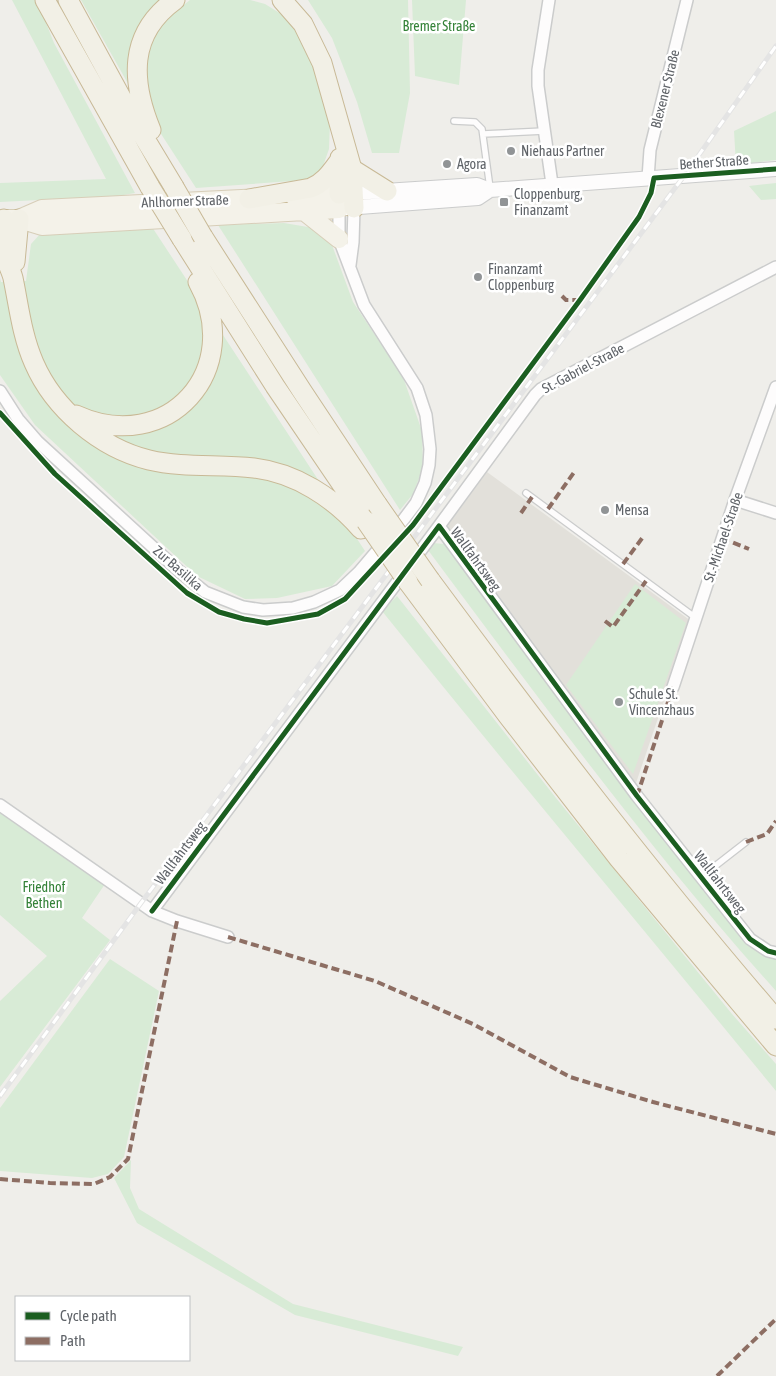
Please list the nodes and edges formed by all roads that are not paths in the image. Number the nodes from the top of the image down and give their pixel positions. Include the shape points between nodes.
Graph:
1 (45, 0) edge
2 (68, 0) edge
3 (176, 0) edge
4 (549, 0) edge
5 (687, 0) edge
6 (282, 2) edge
7 (454, 121) dead end
8 (544, 131) junction
9 (483, 134) junction
10 (155, 156) junction
11 (346, 164) junction
12 (776, 169) edge
13 (648, 178) junction
14 (552, 184) junction
15 (387, 190) junction
16 (490, 190) junction
17 (249, 199) junction
18 (347, 201) junction
19 (305, 212) junction
20 (8, 219) edge
21 (180, 239) junction
22 (339, 239) junction
23 (3, 252) edge
24 (350, 267) junction
25 (776, 267) edge
26 (13, 276) junction
27 (776, 386) edge
28 (0, 391) edge
29 (68, 411) junction
30 (526, 493) dead end
31 (735, 500) junction
32 (776, 513) edge
33 (363, 525) junction
34 (438, 526) junction
35 (696, 618) junction
36 (673, 687) dead end
37 (0, 805) edge
38 (746, 842) dead end
39 (702, 877) junction
40 (152, 911) junction
41 (228, 936) dead end
42 (776, 953) edge
43 (776, 1019) edge
44 (776, 1046) edge

1 - 21 highway, bridge
2 - 10 highway
3 - 10 highway via 161,10 150,24 140,47 137,80
4 - 8 street via 538,70
5 - 13 street, Blexener Straße via 650,150
6 - 11 highway via 303,24 322,63
7 - 9 lane via 475,122
8 - 9 lane
8 - 14 street
9 - 16 lane
10 - 43 highway, bridge via 302,391 430,580 629,842
11 - 15 highway
11 - 17 highway via 311,188
11 - 18 highway
12 - 13 street, Bether Straße
13 - 14 street, Bether Straße
14 - 16 street, Bether Straße
15 - 16 street, Bether Straße via 477,185
15 - 18 street, Bether Straße
16 - 18 street, Bether Straße via 478,198
17 - 18 main road, Ahlhorner Straße
17 - 20 main road, Ahlhorner Straße via 42,208
18 - 19 main road, Ahlhorner Straße
18 - 22 street, Zur Basilika
18 - 24 street, Zur Basilika via 353,242
19 - 20 main road, Ahlhorner Straße via 42,226
19 - 22 main road
20 - 23 highway
20 - 26 highway
21 - 29 highway via 183,254 202,288 213,327 208,366 196,390 165,417 131,426 101,424
21 - 33 highway
22 - 24 street, Zur Basilika
23 - 26 highway
24 - 28 street, Zur Basilika via 364,305 417,388 429,432 429,465 416,503 404,519 340,590 314,602 293,608 263,610 243,607 205,592 38,442
25 - 34 street, St.-Gabriel-Straße via 541,390
26 - 29 highway via 20,317 34,362 45,384
27 - 31 street, St.-Michael-Straße
29 - 33 highway via 89,432 128,454 165,462 256,468 282,475 338,504
30 - 35 lane
31 - 32 street
31 - 35 street, St.-Michael-Straße
33 - 44 highway, bridge via 619,859
34 - 39 street, Wallfahrtsweg via 637,796
34 - 40 street, Wallfahrtsweg
35 - 36 street, St.-Michael-Straße
37 - 40 street
38 - 39 lane
39 - 42 street, Wallfahrtsweg via 750,939
40 - 41 street

